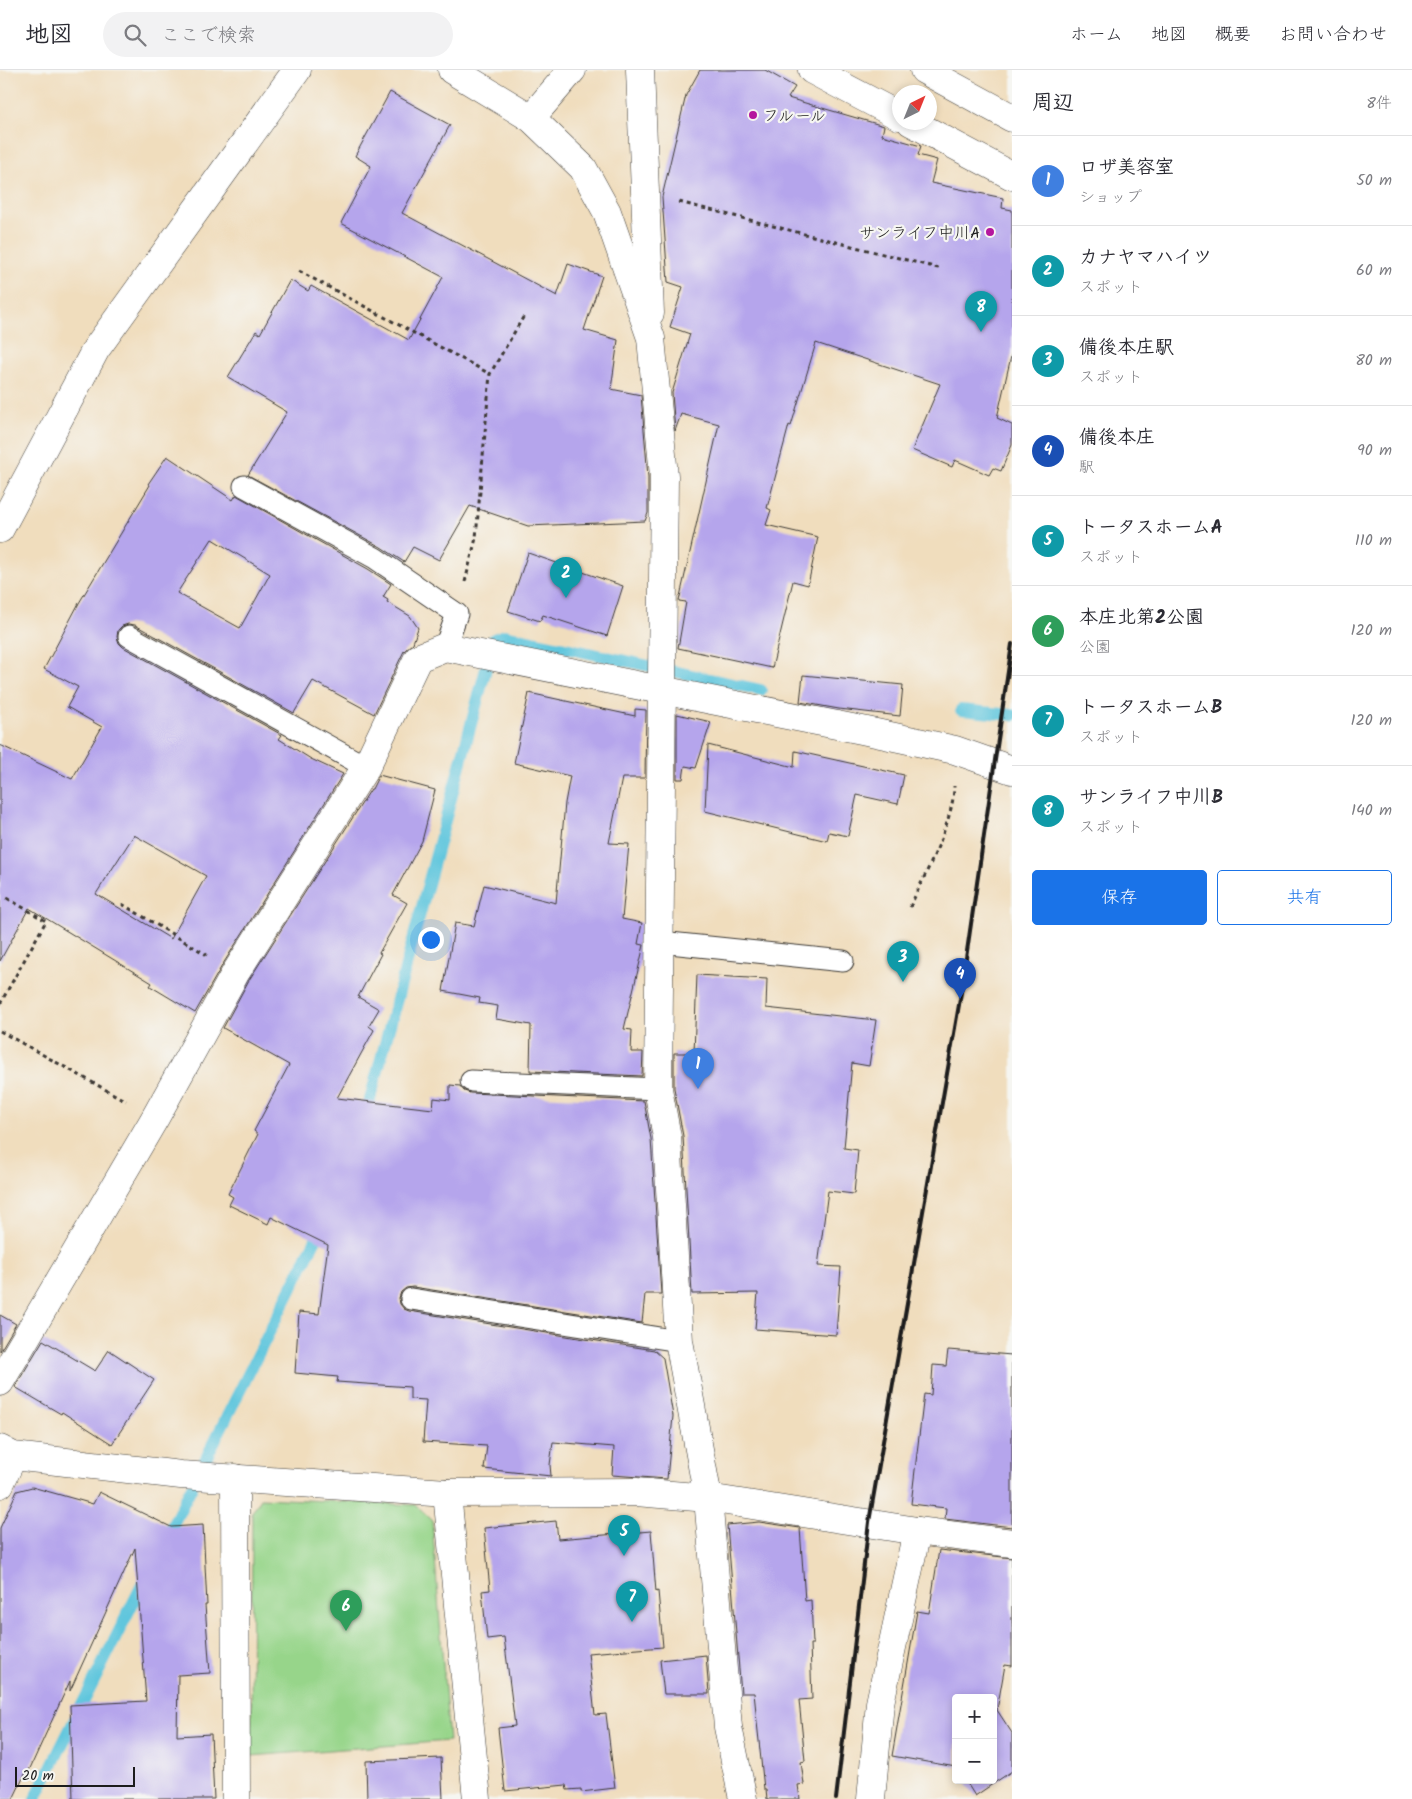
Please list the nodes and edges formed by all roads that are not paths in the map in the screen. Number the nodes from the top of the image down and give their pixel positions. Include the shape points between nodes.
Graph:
1 (297, 70) edge
2 (452, 70) edge
3 (572, 70) edge
4 (640, 70) edge
5 (812, 70) edge
6 (924, 70) edge
7 (892, 112) edge
8 (531, 118) junction
9 (1012, 118) edge
10 (926, 130) edge
11 (1012, 176) edge
12 (651, 338) junction
13 (244, 486) dead end
14 (0, 529) edge
15 (129, 636) dead end
16 (445, 647) junction
17 (663, 684) junction
18 (366, 767) junction
19 (1012, 770) edge
20 (660, 942) junction
21 (843, 961) dead end
22 (471, 1081) dead end
23 (658, 1089) junction
24 (411, 1299) dead end
25 (679, 1341) junction
26 (0, 1382) edge
27 (7, 1452) edge
28 (222, 1478) junction
29 (0, 1484) edge
30 (447, 1494) junction
31 (708, 1498) junction
32 (917, 1531) junction
33 (1012, 1543) edge
34 (236, 1799) edge
35 (477, 1799) edge
36 (743, 1799) edge
37 (870, 1799) edge

1 - 14 street via 96,349
2 - 8 street
3 - 8 street
4 - 12 street
5 - 7 street
6 - 9 street
8 - 12 street via 583,168 607,212
10 - 11 street
12 - 17 street via 664,476
13 - 16 lane via 375,558 457,614
15 - 18 lane
16 - 17 street
16 - 18 street via 418,658
17 - 19 street via 955,750
17 - 20 street
18 - 26 street via 236,972 155,1118
20 - 21 lane
20 - 23 street
22 - 23 lane
23 - 25 street via 667,1137
24 - 25 lane
25 - 31 street
27 - 28 street via 181,1476
27 - 29 street
28 - 30 street
28 - 34 street
30 - 31 street via 636,1492
30 - 35 street
31 - 32 street
31 - 36 street via 728,1726
32 - 33 street
32 - 37 street via 880,1703

